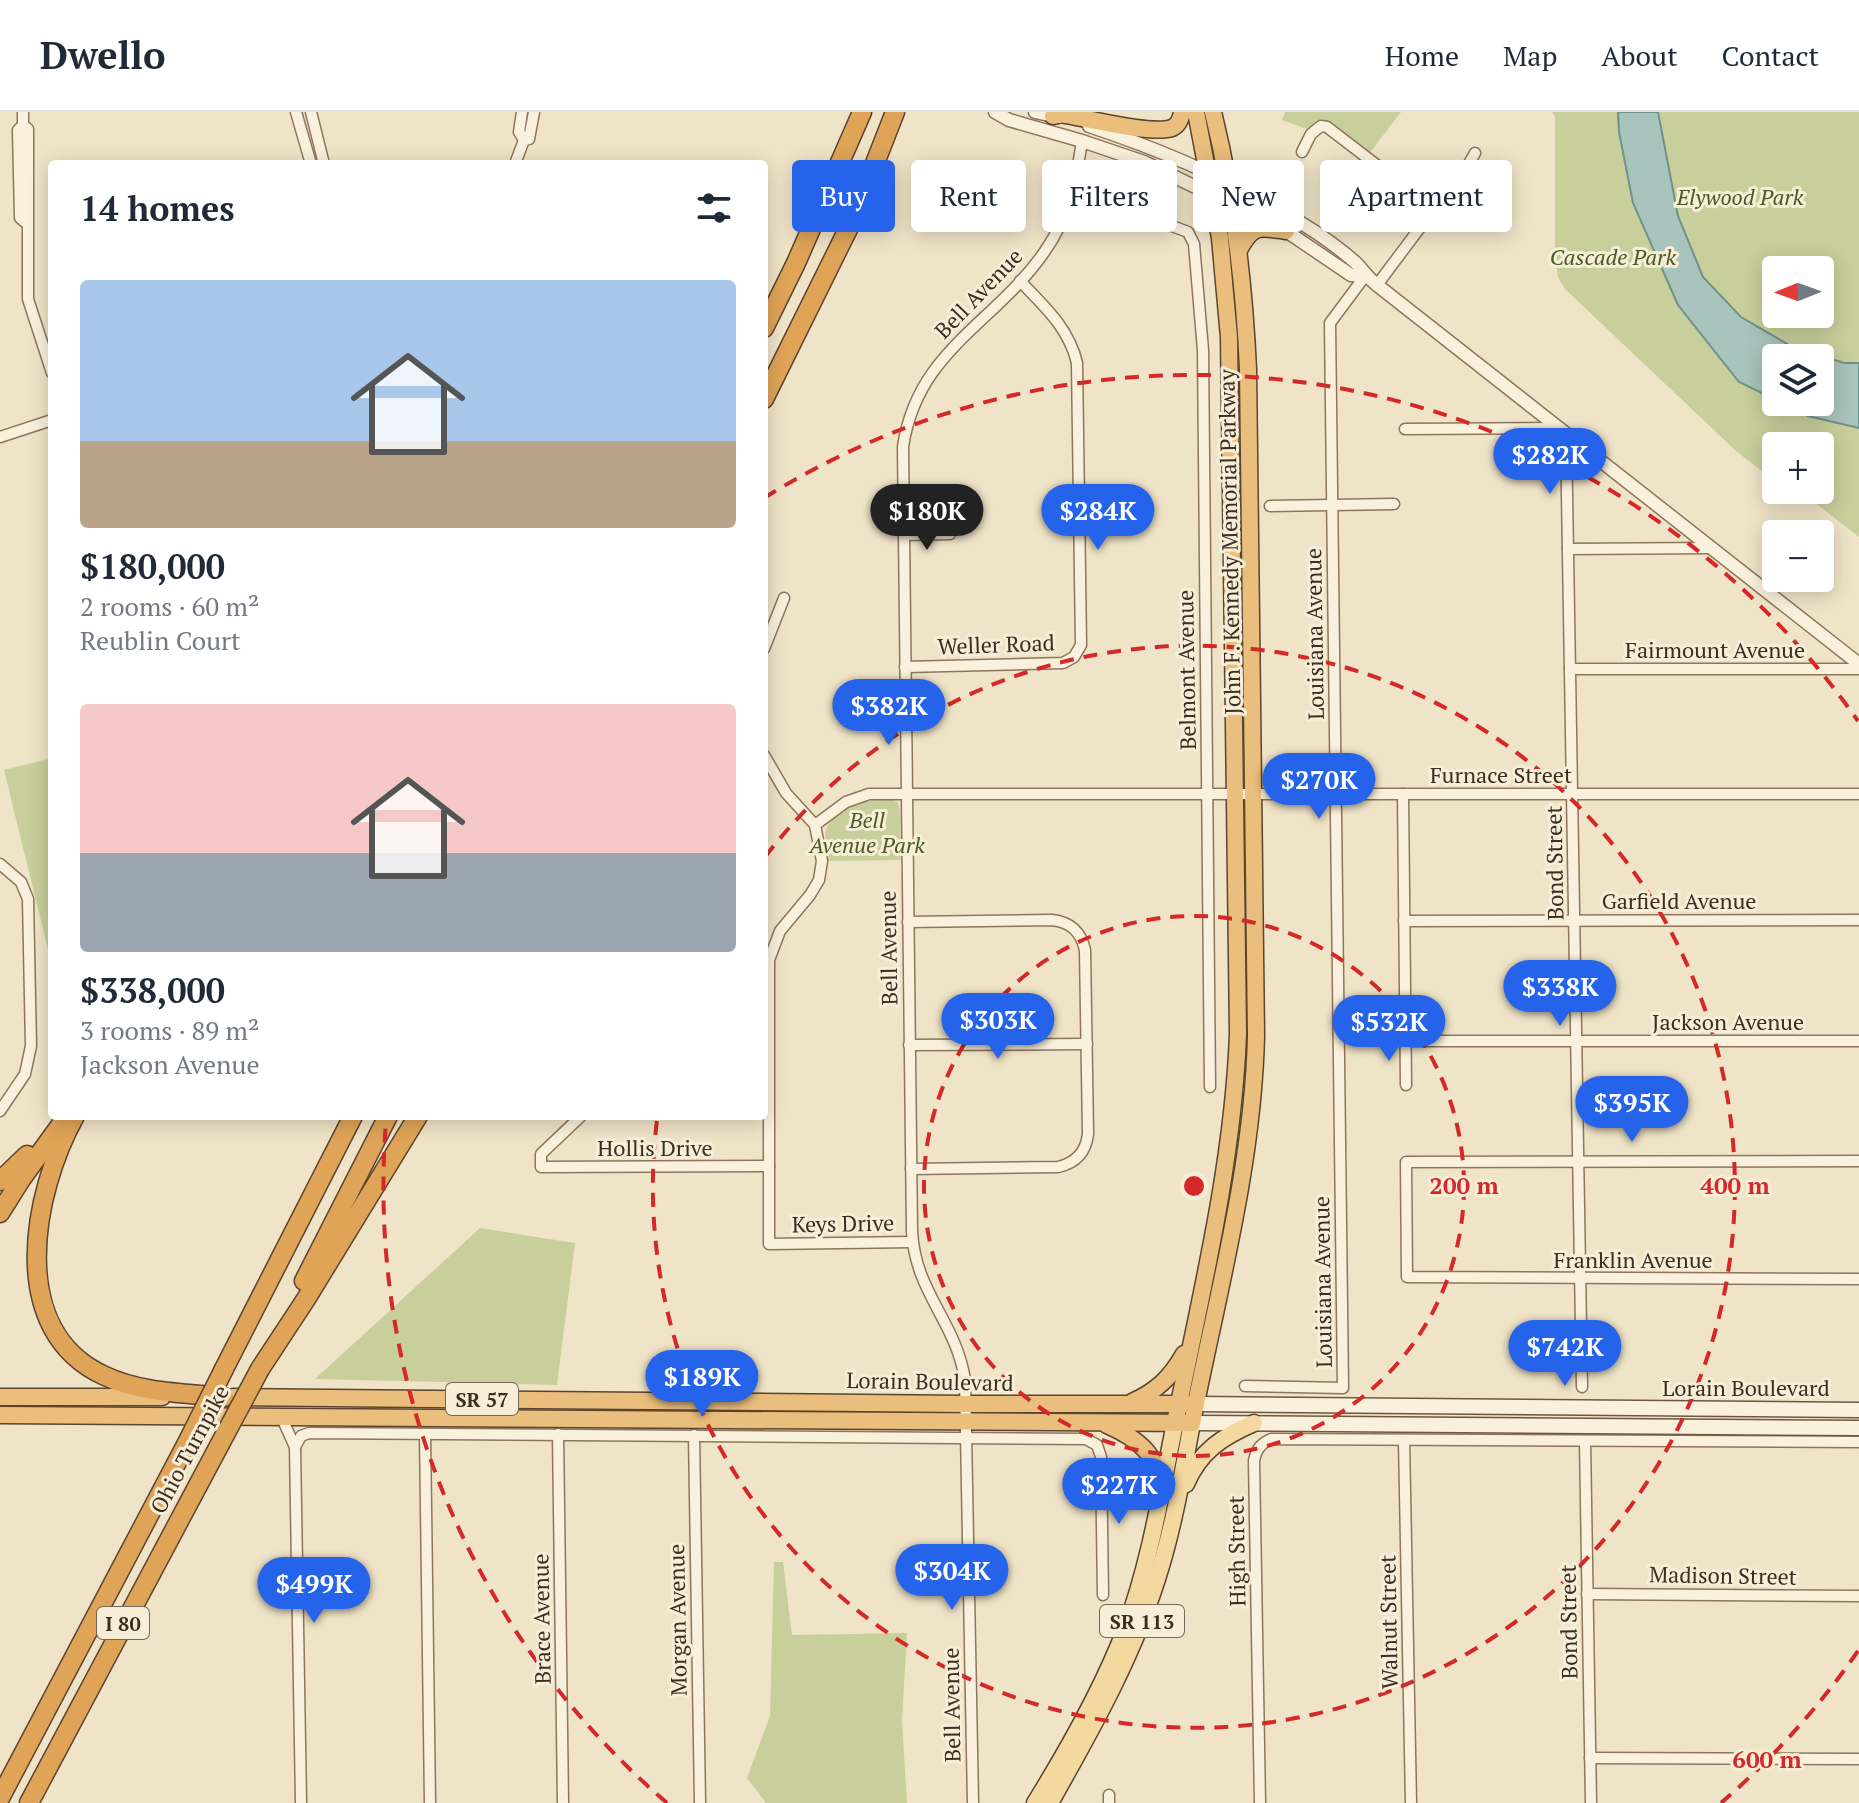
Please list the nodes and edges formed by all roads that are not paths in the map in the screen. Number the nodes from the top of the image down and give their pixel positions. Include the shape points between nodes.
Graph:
1 (23, 112) edge
2 (296, 112) edge
3 (311, 112) edge
4 (522, 112) edge
5 (534, 112) edge
6 (862, 112) edge
7 (895, 112) edge
8 (995, 112) edge
9 (1035, 112) edge
10 (1182, 112) edge
11 (1196, 112) edge
12 (1213, 112) edge
13 (1053, 116) junction
14 (524, 140) junction
15 (1082, 141) junction
16 (846, 151) junction
17 (1302, 152) dead end
18 (1475, 153) dead end
19 (310, 160) edge
20 (323, 160) edge
21 (516, 160) edge
22 (1079, 160) edge
23 (1206, 160) edge
24 (1224, 160) edge
25 (1370, 160) edge
26 (1471, 160) edge
27 (1193, 166) edge
28 (1193, 187) edge
29 (1304, 225) edge
30 (1177, 228) edge
31 (1057, 232) edge
32 (1217, 232) edge
33 (1236, 232) edge
34 (1251, 232) edge
35 (1287, 232) edge
36 (1417, 232) edge
37 (1239, 250) junction
38 (1365, 276) junction
39 (1020, 281) junction
40 (1377, 285) junction
41 (768, 301) edge
42 (768, 320) edge
43 (48, 361) edge
44 (768, 391) edge
45 (48, 421) edge
46 (1405, 429) dead end
47 (1562, 431) junction
48 (0, 437) edge
49 (1394, 504) dead end
50 (1332, 505) junction
51 (1270, 506) dead end
52 (950, 534) dead end
53 (904, 535) junction
54 (1712, 548) junction
55 (1568, 549) junction
56 (784, 598) dead end
57 (768, 639) edge
58 (905, 667) junction
59 (1859, 667) edge
60 (1570, 669) junction
61 (768, 762) edge
62 (907, 794) junction
63 (1207, 794) junction
64 (1236, 794) junction
65 (1254, 794) junction
66 (1336, 794) junction
67 (1403, 794) junction
68 (1573, 794) junction
69 (1859, 794) edge
70 (815, 825) junction
71 (0, 864) edge
72 (1575, 920) junction
73 (1859, 920) edge
74 (1404, 921) junction
75 (908, 922) junction
76 (768, 967) edge
77 (1406, 1041) junction
78 (1577, 1041) junction
79 (1859, 1041) edge
80 (1087, 1044) junction
81 (909, 1045) junction
82 (1406, 1085) dead end
83 (1210, 1087) dead end
84 (768, 1110) edge
85 (0, 1111) edge
86 (52, 1120) edge
87 (64, 1120) edge
88 (73, 1120) edge
89 (344, 1120) edge
90 (351, 1120) edge
91 (386, 1120) edge
92 (416, 1120) edge
93 (577, 1120) edge
94 (23, 1160) junction
95 (1579, 1161) junction
96 (1859, 1161) edge
97 (769, 1166) junction
98 (911, 1169) junction
99 (0, 1181) edge
100 (0, 1201) edge
101 (310, 1201) junction
102 (0, 1213) edge
103 (912, 1242) junction
104 (1581, 1279) junction
105 (1859, 1279) edge
106 (1191, 1342) junction
107 (260, 1369) junction
108 (1245, 1386) dead end
109 (1582, 1387) dead end
110 (0, 1397) edge
111 (224, 1397) junction
112 (1115, 1404) junction
113 (1187, 1404) junction
114 (1859, 1410) edge
115 (0, 1415) edge
116 (281, 1416) junction
117 (965, 1421) junction
118 (1102, 1422) junction
119 (1183, 1423) junction
120 (1254, 1423) junction
121 (1859, 1428) edge
122 (425, 1434) junction
123 (558, 1434) junction
124 (694, 1435) junction
125 (1404, 1440) junction
126 (1585, 1441) junction
127 (1859, 1442) edge
128 (295, 1447) junction
129 (1161, 1492) junction
130 (1175, 1511) junction
131 (1587, 1594) junction
132 (1103, 1595) dead end
133 (1859, 1596) edge
134 (1590, 1758) junction
135 (1859, 1759) edge
136 (0, 1798) edge
137 (29, 1803) edge
138 (301, 1803) edge
139 (430, 1803) edge
140 (563, 1803) edge
141 (700, 1803) edge
142 (973, 1803) edge
143 (1035, 1803) edge
144 (1050, 1803) edge
145 (1260, 1803) edge
146 (1411, 1803) edge
147 (1591, 1803) edge

1 - 43 street via 28,129 30,309
2 - 19 street
3 - 20 street
4 - 14 street via 519,132
5 - 14 street via 529,139
6 - 16 highway
7 - 44 highway via 854,217
8 - 15 street
9 - 13 street
10 - 13 highway via 1172,128 1153,129
11 - 23 highway, John F. Kennedy Memorial Parkway / SR 57
12 - 24 highway, John F. Kennedy Memorial Parkway
13 - 27 street via 1129,139
14 - 21 street
15 - 22 street, Bell Avenue
15 - 28 street via 1144,162
16 - 41 highway
16 - 42 highway
17 - 25 street via 1321,126
18 - 26 street
29 - 38 street via 1357,264
30 - 63 street, Belmont Avenue via 1188,232 1194,244 1203,350
31 - 39 street, Bell Avenue
32 - 64 highway, John F. Kennedy Memorial Parkway / SR 57 via 1230,350
33 - 37 highway, John F. Kennedy Memorial Parkway
34 - 37 highway
35 - 38 street via 1351,275
36 - 40 street
37 - 65 highway, John F. Kennedy Memorial Parkway via 1248,369
38 - 40 street
38 - 50 street, Louisiana Avenue via 1330,323
39 - 53 street, Bell Avenue via 939,362 917,396 903,447
39 - 58 street, Weller Road via 1061,325 1077,363 1081,645 1074,657 1054,664
40 - 47 street
45 - 48 street
46 - 47 street
47 - 54 street
47 - 55 street, Bond Street
49 - 50 street
50 - 51 street
50 - 66 street, Louisiana Avenue
52 - 53 street
53 - 58 street, Bell Avenue
54 - 55 street
54 - 59 street
55 - 60 street, Bond Street
56 - 57 street
58 - 62 street, Bell Avenue
59 - 60 street, Fairmount Avenue
60 - 68 street, Bond Street
61 - 70 street via 786,793
62 - 63 street, Furnace Street
62 - 70 street, Furnace Street via 857,797
62 - 75 street, Bell Avenue
63 - 64 street, Furnace Street
63 - 83 street, Belmont Avenue
64 - 65 street, Furnace Street
64 - 106 highway, John F. Kennedy Memorial Parkway / SR 57 via 1236,1086
65 - 66 street, Furnace Street
65 - 113 highway, John F. Kennedy Memorial Parkway via 1254,1085 1236,1209
66 - 67 street, Furnace Street
66 - 108 street, Louisiana Avenue via 1343,1388
67 - 68 street, Furnace Street
67 - 74 street
68 - 69 street, Furnace Street
68 - 72 street, Bond Street
70 - 76 street, Keys Drive via 822,861 819,880 788,918
71 - 85 street via 21,882 28,899 31,1046 25,1074
72 - 73 street, Garfield Avenue
72 - 74 street, Garfield Avenue
72 - 78 street, Bond Street
74 - 77 street
75 - 80 street via 1052,920 1073,927 1085,950
75 - 81 street, Bell Avenue
77 - 78 street, Jackson Avenue
77 - 82 street
78 - 79 street, Jackson Avenue
78 - 95 street, Bond Street
80 - 81 street
80 - 98 street via 1087,1140 1074,1161 1058,1167
81 - 98 street, Bell Avenue
84 - 97 street, Keys Drive
86 - 94 highway
87 - 102 highway
88 - 111 highway via 50,1178 36,1249 38,1290 56,1333 81,1362 104,1376 139,1387
89 - 101 highway
90 - 101 highway, Ohio Turnpike / I 80
91 - 107 highway, Ohio Turnpike / I 80
92 - 107 highway
93 - 97 street, Hollis Drive via 541,1154 541,1167
94 - 99 highway
94 - 100 highway
95 - 96 street
95 - 104 street, Bond Street
95 - 104 street, Franklin Avenue via 1406,1162 1407,1277
97 - 103 street, Keys Drive via 769,1244
98 - 103 street, Bell Avenue
101 - 136 highway, Ohio Turnpike / I 80, bridge
103 - 117 street, Bell Avenue via 920,1277 960,1355
104 - 105 street, Franklin Avenue
104 - 109 street, Bond Street
106 - 112 highway, SR 57 via 1162,1385
106 - 113 highway, John F. Kennedy Memorial Parkway
107 - 137 highway, Ohio Turnpike / I 80, bridge
110 - 111 highway, Lorain Boulevard / SR 57
111 - 117 highway, Lorain Boulevard / SR 57
112 - 113 highway, Lorain Boulevard
112 - 117 highway, Lorain Boulevard / SR 57
113 - 114 main road, Lorain Boulevard
113 - 119 highway, John F. Kennedy Memorial Parkway
115 - 116 highway, Lorain Boulevard / SR 57
116 - 117 highway, Lorain Boulevard / SR 57
116 - 128 street
117 - 118 highway, Lorain Boulevard / SR 57
117 - 124 street, Lorain Boulevard
117 - 132 street, Lorain Boulevard via 1097,1445
117 - 142 street, Bell Avenue
118 - 119 highway, Lorain Boulevard / SR 57
118 - 129 highway via 1146,1448 1160,1476
119 - 120 main road, Lorain Boulevard
119 - 129 main road, John F. Kennedy Memorial Parkway / SR 113
119 - 130 main road, John F. Kennedy Memorial Parkway / SR 113
120 - 121 main road, Lorain Boulevard
120 - 130 main road via 1206,1451
122 - 123 street, Lorain Boulevard
122 - 128 street, Lorain Boulevard via 309,1433
122 - 139 street
123 - 124 street, Lorain Boulevard
123 - 140 street, Brace Avenue
124 - 141 street, Morgan Avenue
125 - 126 street
125 - 145 street, High Street via 1271,1439 1255,1454
125 - 146 street, Walnut Street
126 - 127 street
126 - 131 street, Bond Street
128 - 138 street
129 - 143 main road, John F. Kennedy Memorial Parkway / SR 113 via 1125,1630
130 - 144 main road, John F. Kennedy Memorial Parkway / SR 113 via 1128,1654
131 - 133 street, Madison Street
131 - 134 street, Bond Street
134 - 135 street
134 - 147 street, Bond Street

